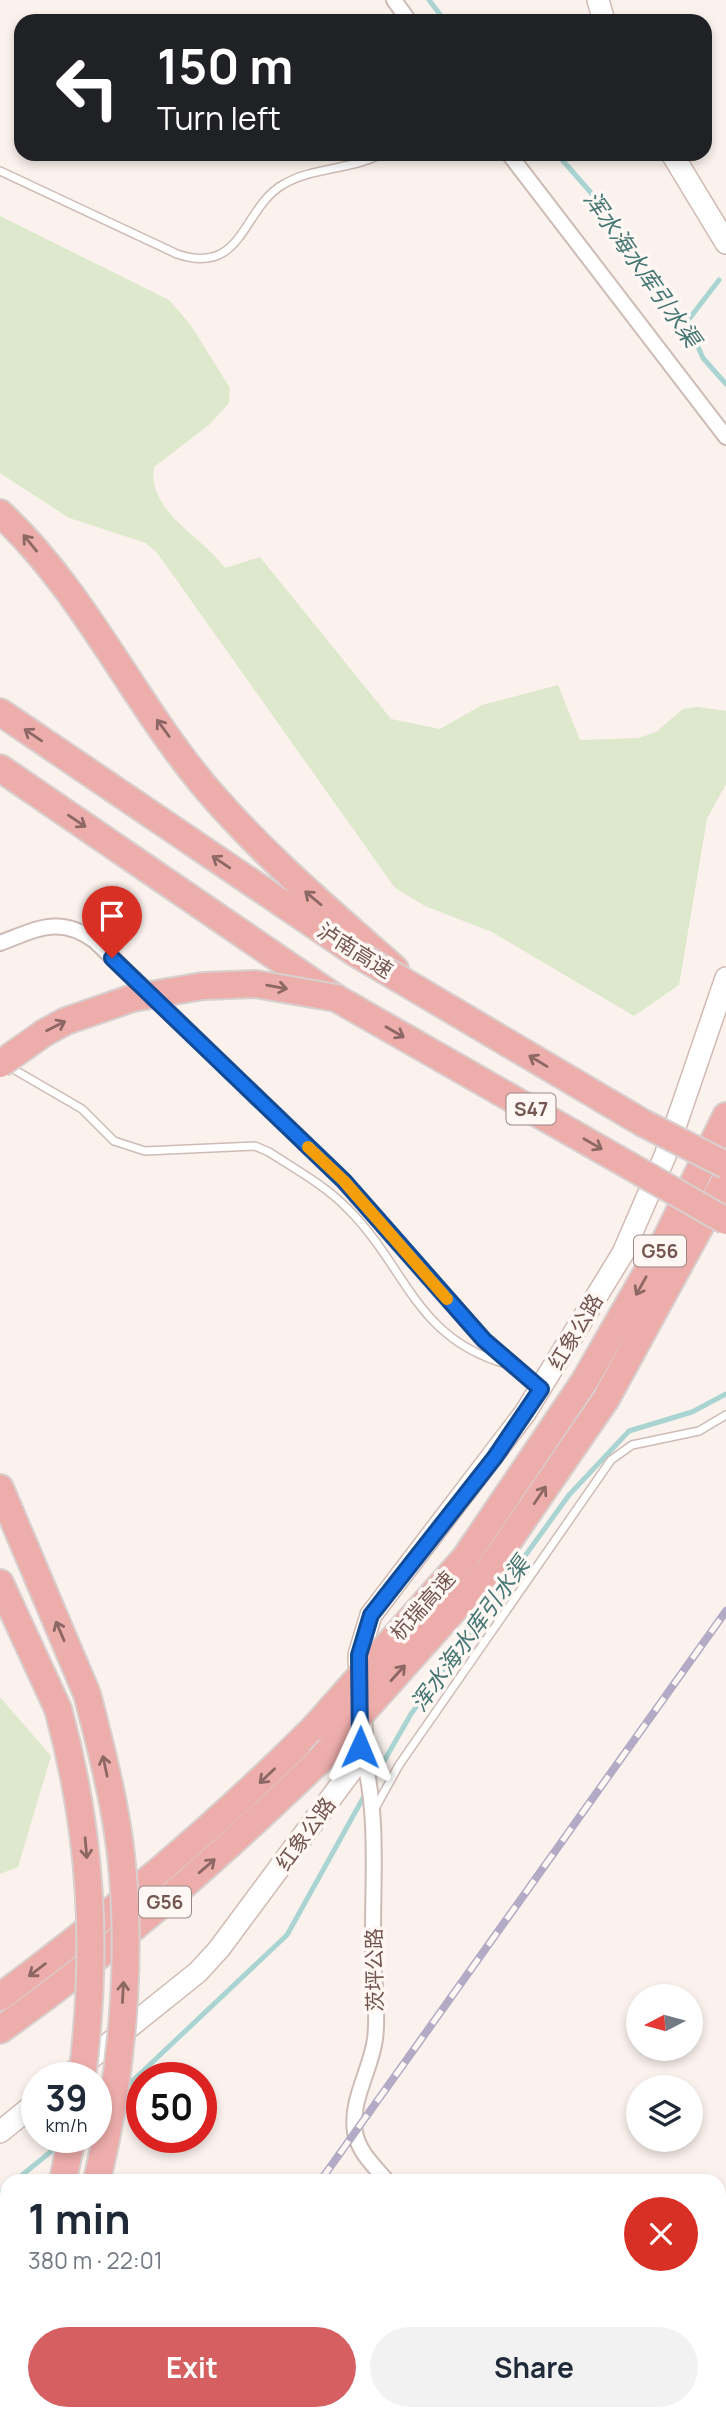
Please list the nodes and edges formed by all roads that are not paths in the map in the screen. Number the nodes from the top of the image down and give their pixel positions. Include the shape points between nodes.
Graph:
1 (364, 161) edge
2 (514, 161) edge
3 (676, 161) edge
4 (0, 171) edge
5 (726, 243) edge
6 (726, 437) edge
7 (0, 513) edge
8 (0, 712) edge
9 (0, 768) edge
10 (0, 943) edge
11 (726, 978) edge
12 (420, 991) junction
13 (336, 998) junction
14 (0, 1063) edge
15 (726, 1116) edge
16 (726, 1165) edge
17 (726, 1179) edge
18 (726, 1221) edge
19 (514, 1366) junction
20 (541, 1389) junction
21 (726, 1415) edge
22 (0, 1488) edge
23 (0, 1583) edge
24 (360, 1747) junction
25 (371, 1812) junction
26 (0, 1997) edge
27 (1, 2030) edge
28 (83, 2062) edge
29 (86, 2062) edge
30 (21, 2115) edge
31 (0, 2133) edge
32 (69, 2153) edge
33 (64, 2174) edge
34 (98, 2174) edge
35 (381, 2174) edge

1 - 4 lane via 284,184 234,243 205,260 177,254
2 - 6 street
3 - 5 main road
12 -> 7 highway via 300,886 206,788 61,583
12 -> 8 highway, 泸南高速 / S47, bridge via 359,955
9 -> 13 highway, S47
10 - 19 street via 59,925 95,941 344,1181 484,1340
11 - 20 main road, 红象公路 via 643,1210 593,1306
16 -> 12 highway, 泸南高速 / S47, bridge via 643,1123
14 -> 13 highway, bridge via 66,1021 133,998 203,986 256,984
13 -> 18 highway, S47, bridge
14 - 19 lane via 82,1109 114,1141 129,1147 145,1151 255,1146 269,1152 347,1207 422,1310 456,1343
15 -> 26 highway, 杭瑞高速 / G56, bridge via 666,1239 584,1382 465,1558 315,1727 200,1839
27 -> 17 highway, 杭瑞高速 / G56, bridge via 133,1929 235,1841 320,1760 486,1574 606,1399
19 - 20 street
20 - 24 main road, 红象公路 via 495,1457 371,1615 359,1655
21 - 25 lane via 699,1431 632,1445 611,1460
34 -> 22 highway, bridge via 117,2067 123,1977 115,1810 87,1694
23 -> 28 highway, bridge via 58,1709 81,1805 90,1976
24 - 25 street, 茨坪公路
24 - 29 main road, 红象公路 via 346,1779 219,1950
25 - 35 street, 茨坪公路 via 376,2028 354,2120 360,2147
30 - 31 main road
32 - 33 highway

